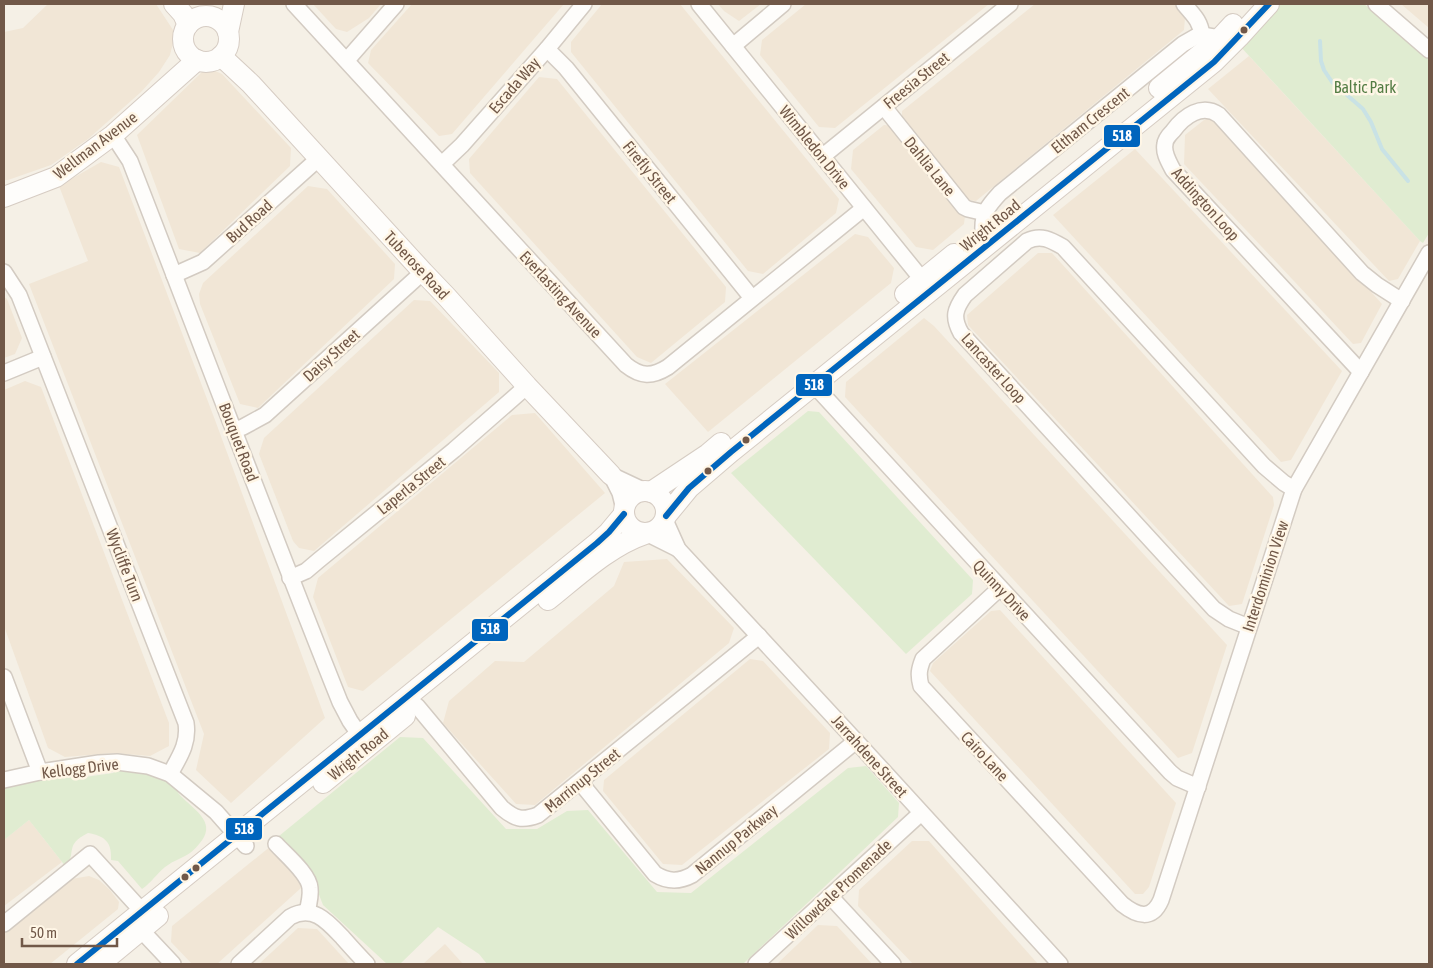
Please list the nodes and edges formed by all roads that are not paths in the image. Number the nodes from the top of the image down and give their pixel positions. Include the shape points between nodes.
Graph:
1 (174, 4) edge
2 (234, 4) edge
3 (294, 4) edge
4 (396, 4) edge
5 (584, 4) edge
6 (699, 4) edge
7 (783, 4) edge
8 (1010, 4) edge
9 (1184, 4) edge
10 (1251, 4) edge
11 (1270, 4) edge
12 (1378, 5) edge
13 (217, 10) edge
14 (188, 25) junction
15 (228, 32) junction
16 (1211, 36) junction
17 (733, 46) junction
18 (546, 49) junction
19 (1429, 50) edge
20 (191, 54) junction
21 (221, 56) junction
22 (347, 60) junction
23 (884, 107) junction
24 (113, 135) junction
25 (823, 156) junction
26 (318, 159) junction
27 (442, 164) junction
28 (4, 197) edge
29 (864, 208) junction
30 (984, 222) junction
31 (1429, 253) edge
32 (4, 272) edge
33 (423, 272) junction
34 (174, 275) junction
35 (927, 286) junction
36 (752, 298) junction
37 (1402, 301) junction
38 (44, 357) junction
39 (1361, 372) junction
40 (4, 373) edge
41 (813, 384) junction
42 (527, 386) junction
43 (234, 430) junction
44 (611, 475) junction
45 (1294, 489) junction
46 (648, 492) junction
47 (624, 511) junction
48 (666, 518) junction
49 (647, 534) junction
50 (678, 549) junction
51 (290, 578) junction
52 (1000, 588) junction
53 (1249, 627) junction
54 (759, 636) junction
55 (4, 677) edge
56 (417, 706) junction
57 (364, 741) junction
58 (856, 741) junction
59 (40, 772) junction
60 (170, 774) junction
61 (4, 780) edge
62 (580, 782) junction
63 (1198, 787) junction
64 (921, 813) junction
65 (241, 841) junction
66 (276, 844) dead end
67 (830, 896) junction
68 (307, 912) junction
69 (1145, 915) joint
70 (142, 921) junction
71 (4, 924) edge
72 (77, 964) edge
73 (100, 964) edge
74 (173, 964) edge
75 (239, 964) edge
76 (367, 964) edge
77 (756, 964) edge
78 (893, 964) edge
79 (1060, 964) edge

1 - 14 main road
2 - 15 main road
3 - 22 street, Everlasting Avenue
4 - 22 street
5 - 18 street, Escada Way
6 - 17 street, Wimbledon Drive
7 - 17 street
8 - 23 street, Freesia Street
9 - 16 street
10 - 16 main road, Wright Road
11 - 35 main road, Wright Road via 1214,62
12 - 19 street
13 - 14 main road
13 - 15 main road via 218,20
14 - 20 main road via 184,36
15 - 21 main road via 228,45
16 - 30 main road, Wright Road
17 - 25 street, Wimbledon Drive
18 - 27 street, Escada Way
18 - 36 street, Firefly Street via 566,68
20 - 21 main road via 210,61
20 - 24 main road, Wellman Avenue via 155,97
21 - 26 main road, Tuberose Road via 251,84
22 - 27 street, Everlasting Avenue
23 - 25 street, Freesia Street
23 - 30 street, Dahlia Lane via 964,207
24 - 28 main road, Wellman Avenue via 56,177
24 - 34 street, Bouquet Road via 130,161
25 - 29 street, Wimbledon Drive
26 - 33 main road, Tuberose Road
26 - 34 street, Bud Road via 203,262
27 - 36 street, Everlasting Avenue via 635,371 650,375 660,372
29 - 35 street, Wimbledon Drive
29 - 36 street, Everlasting Avenue
30 - 35 main road, Wright Road
31 - 37 street, Interdominion View
32 - 38 street, Wycliffe Turn via 19,295
33 - 42 main road, Tuberose Road
33 - 43 street, Daisy Street via 265,414
34 - 43 street, Bouquet Road
35 - 41 main road, Wright Road
35 - 46 main road, Wright Road via 708,454
37 - 39 street, Interdominion View
37 - 39 street, Addington Loop via 1362,272 1219,115 1209,110 1198,111 1181,121 1171,132 1164,143 1166,158 1173,170
38 - 40 street
38 - 60 street, Wycliffe Turn via 186,723 187,740
39 - 45 street, Interdominion View
41 - 48 main road, Wright Road via 689,488
41 - 52 street, Quinny Drive
42 - 44 main road, Tuberose Road
42 - 51 street, Laperla Street via 327,554 306,571
43 - 51 street, Bouquet Road
44 - 46 street, Tuberose Road
44 - 47 street, Tuberose Road
45 - 53 street, Interdominion View
45 - 53 street, Lancaster Loop via 1264,466 1063,247 1046,238 1028,241 965,295 960,303 955,317 960,333 1214,609
46 - 47 main road via 631,496
46 - 48 main road via 656,494 664,504
47 - 49 main road via 628,526
47 - 57 main road, Wright Road via 597,543
48 - 49 main road via 658,529
48 - 50 street, Jarrahdene Street
49 - 50 street, Jarrahdene Street
49 - 56 main road, Wright Road via 602,558
50 - 54 street, Jarrahdene Street
51 - 57 street, Bouquet Road via 343,710
52 - 63 street, Quinny Drive via 1170,772
52 - 69 street, Cairo Lane via 923,659 918,677 921,686 1122,904 1134,913
53 - 63 street, Interdominion View
54 - 58 street, Jarrahdene Street
54 - 62 street, Marrinup Street
55 - 59 street
56 - 57 main road, Wright Road
56 - 62 street, Marrinup Street via 510,815 517,818 538,816
57 - 65 main road, Wright Road
58 - 62 street, Nannup Parkway via 692,875 677,880 662,879 655,874
58 - 64 street, Jarrahdene Street
59 - 60 street, Kellogg Drive via 117,762 141,764
59 - 61 street, Kellogg Drive
60 - 65 street, Kellogg Drive via 216,812
63 - 69 street, Interdominion View via 1161,900 1156,910
64 - 67 street, Willowdale Promenade
64 - 79 street, Jarrahdene Street
65 - 70 main road, Wright Road
66 - 68 street via 309,882
67 - 77 street, Willowdale Promenade
67 - 78 street
68 - 75 street via 298,912 290,917
68 - 76 street via 323,919
70 - 71 street via 90,854
70 - 72 main road, Wright Road
70 - 73 main road, Wright Road
70 - 74 street

